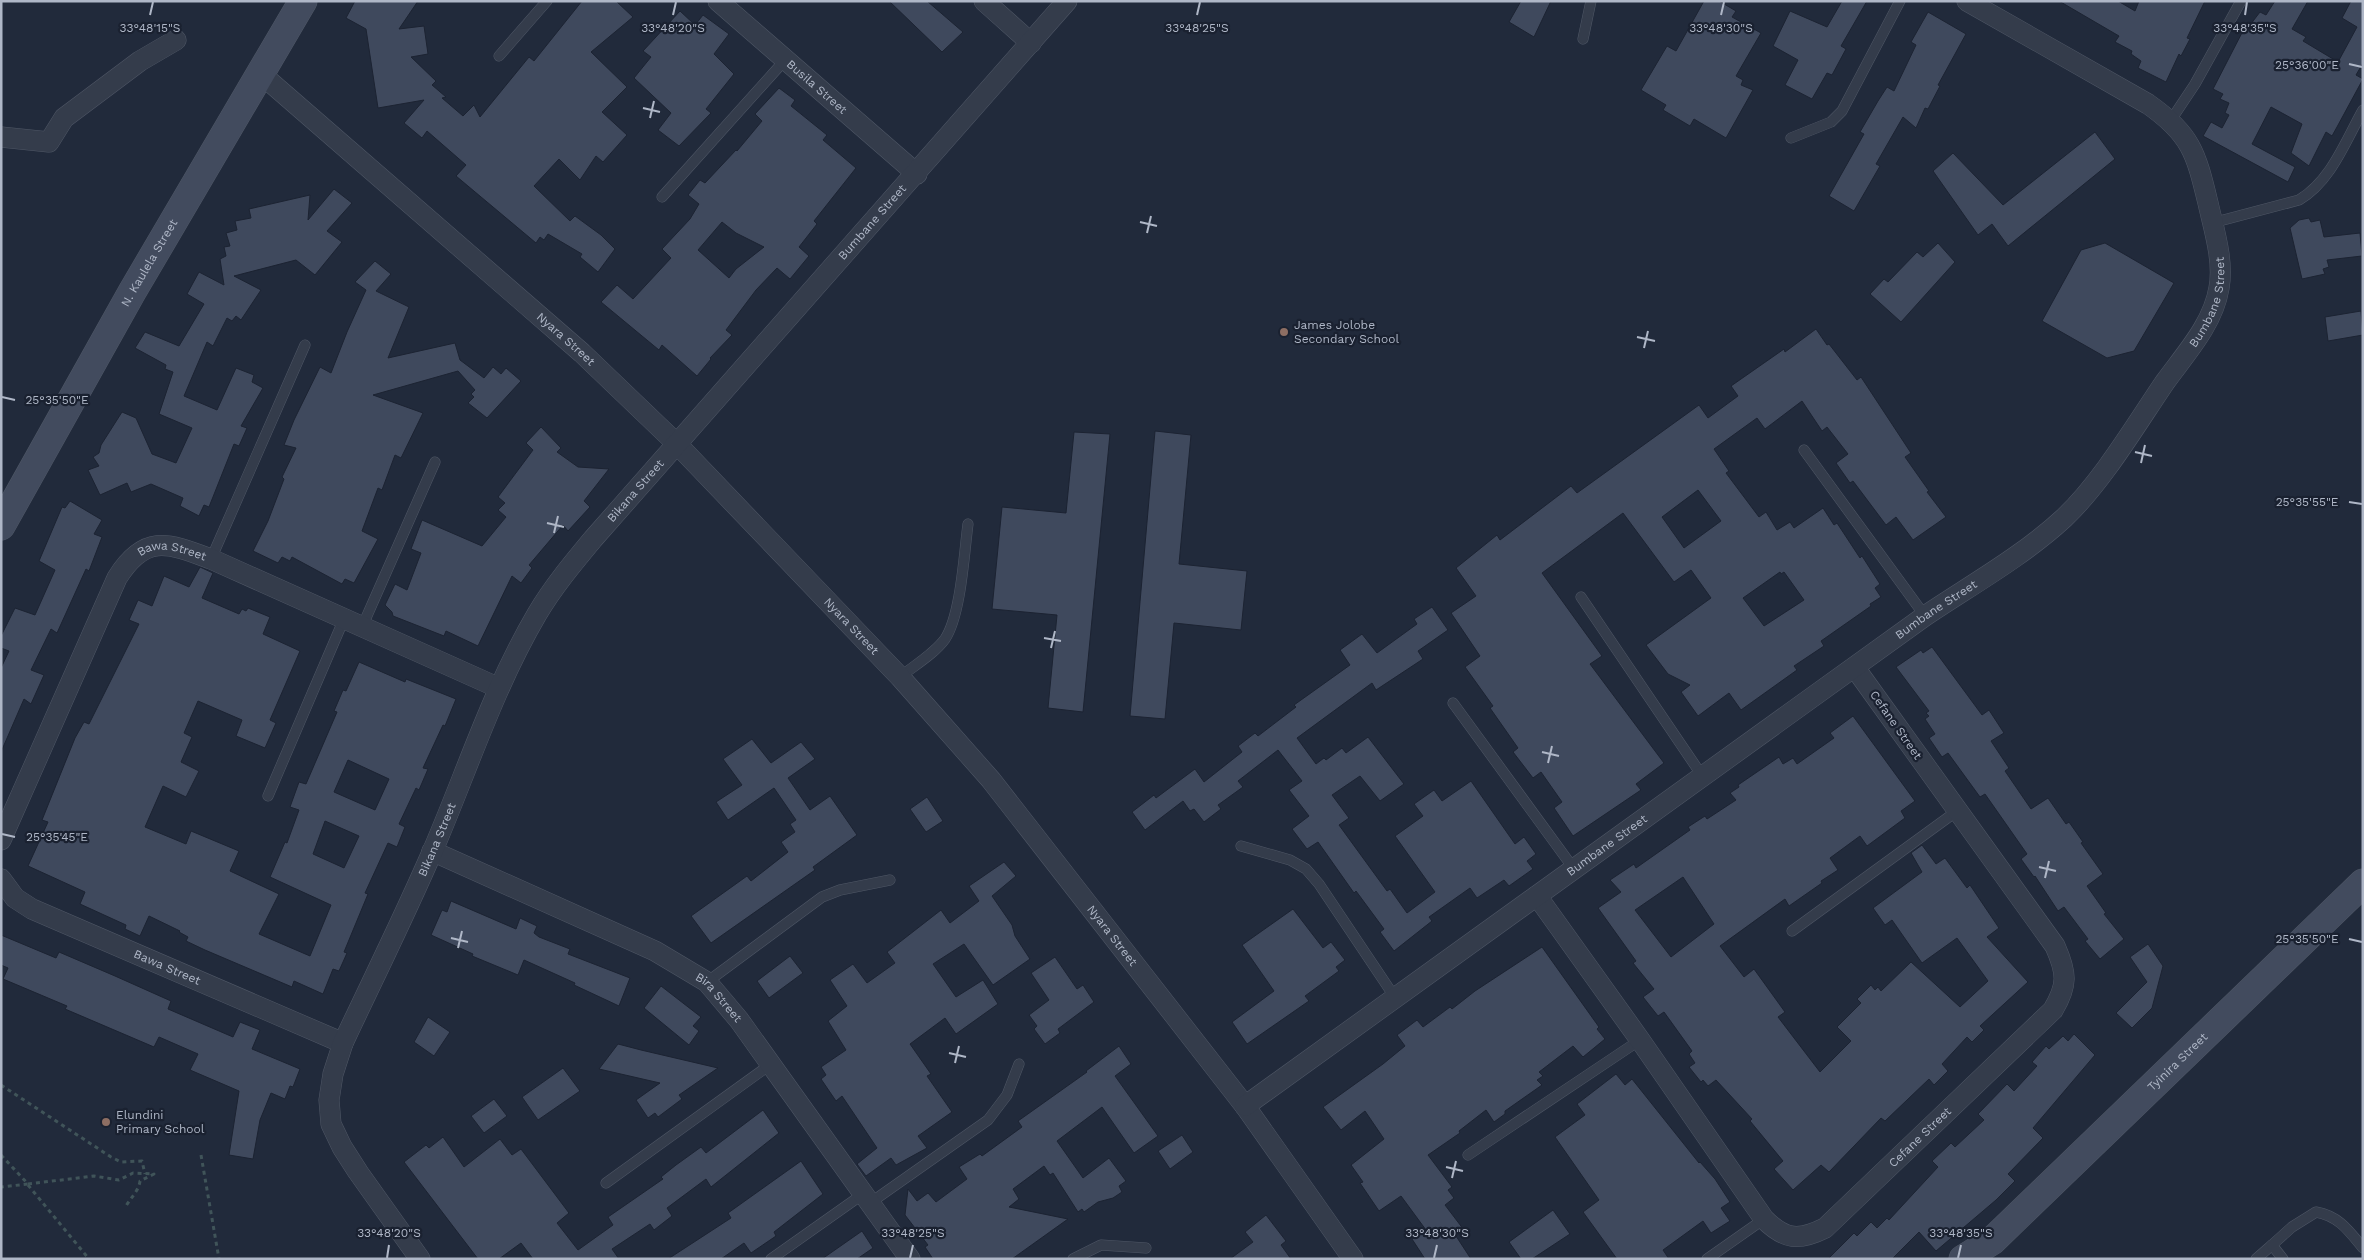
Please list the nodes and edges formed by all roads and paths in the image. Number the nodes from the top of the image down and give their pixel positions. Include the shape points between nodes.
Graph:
1 (303, 1) edge
2 (547, 1) edge
3 (718, 1) edge
4 (984, 1) edge
5 (1067, 1) edge
6 (1591, 1) edge
7 (1900, 1) edge
8 (1967, 1) edge
9 (2241, 1) edge
10 (1989, 6) edge
11 (1583, 39) dead end
12 (176, 40) dead end
13 (1032, 42) junction
14 (499, 56) dead end
15 (785, 60) junction
16 (261, 74) junction
17 (2363, 110) edge
18 (2171, 120) junction
19 (1, 137) edge
20 (1791, 138) dead end
21 (917, 174) junction
22 (662, 197) dead end
23 (2212, 224) junction
24 (305, 344) dead end
25 (678, 444) junction
26 (1804, 450) dead end
27 (435, 462) dead end
28 (968, 524) dead end
29 (1, 526) edge
30 (211, 559) junction
31 (1581, 597) dead end
32 (1925, 616) junction
33 (353, 623) junction
34 (1855, 668) junction
35 (900, 677) junction
36 (499, 688) junction
37 (1453, 703) dead end
38 (1703, 777) junction
39 (268, 796) dead end
40 (1957, 811) junction
41 (1, 840) edge
42 (1242, 846) dead end
43 (432, 851) junction
44 (1574, 868) junction
45 (1, 879) edge
46 (890, 880) dead end
47 (2363, 883) edge
48 (1536, 896) junction
49 (1792, 931) dead end
50 (707, 982) junction
51 (1396, 999) junction
52 (1640, 1040) junction
53 (343, 1043) junction
54 (771, 1064) junction
55 (1019, 1064) dead end
56 (1, 1085) edge
57 (1245, 1106) junction
58 (1, 1155) edge
59 (201, 1155) dead end
60 (1468, 1155) dead end
61 (145, 1174) junction
62 (606, 1183) dead end
63 (28, 1184) junction
64 (1, 1187) edge
65 (866, 1198) junction
66 (125, 1208) dead end
67 (1764, 1219) junction
68 (2272, 1245) junction
69 (1146, 1248) dead end
70 (2363, 1248) edge
71 (1988, 1250) edge
72 (89, 1259) edge
73 (219, 1259) edge
74 (420, 1259) edge
75 (771, 1259) edge
76 (910, 1259) edge
77 (1073, 1259) edge
78 (1353, 1259) edge
79 (1708, 1259) edge
80 (1963, 1259) edge
81 (2256, 1259) edge
82 (2283, 1259) edge

1 - 16 street, N. Kaulela Street
2 - 14 lane
3 - 15 street, Busila Street
4 - 13 street
5 - 13 street, Bumbane Street
6 - 11 lane
7 - 20 lane via 1842,111 1831,122
8 - 10 street, Bumbane Street
9 - 18 lane
10 - 18 street, Bumbane Street
12 - 19 street via 140,61 64,118 49,142
13 - 21 street, Bumbane Street
15 - 21 street, Busila Street
15 - 22 lane
16 - 25 street, Nyara Street via 582,353
16 - 29 street, N. Kaulela Street via 132,292
17 - 23 lane via 2333,164 2310,194 2299,200
18 - 23 street, Bumbane Street via 2192,150 2202,176
21 - 25 street, Bumbane Street
23 - 32 street, Bumbane Street via 2220,265 2220,285 2212,313 2100,474 2070,511 2038,539
24 - 30 lane
25 - 35 street, Nyara Street
25 - 36 street, Bikana Street via 561,577 537,613
26 - 32 lane
27 - 33 lane
28 - 35 lane via 956,605 945,639
30 - 33 street, Bawa Street
30 - 41 street, Bawa Street via 164,544 140,551 128,561 117,578
31 - 38 lane
32 - 34 street, Bumbane Street
33 - 36 street, Bawa Street
33 - 39 lane
34 - 38 street, Bumbane Street
34 - 40 street, Cefane Street
35 - 57 street, Nyara Street via 991,780
36 - 43 street, Bikana Street
37 - 44 lane
38 - 44 street, Bumbane Street
40 - 49 lane
40 - 67 street, Cefane Street via 2055,946 2063,964 2065,982 2061,996 2052,1010 1825,1228 1810,1236 1790,1237 1775,1230
42 - 51 lane via 1276,855 1306,868
43 - 50 street, Bira Street via 656,951
43 - 53 street, Bikana Street
44 - 48 street, Bumbane Street
45 - 53 street, Bawa Street via 15,898 32,909
46 - 50 lane via 822,897
47 - 71 street, Tyinira Street
48 - 51 street, Bumbane Street
48 - 52 street, Cefane Street
50 - 54 street, Bira Street
51 - 57 street, Bumbane Street
52 - 60 lane
52 - 67 street, Cefane Street
53 - 74 street, Bikana Street via 329,1100 332,1124 342,1148
54 - 62 lane
54 - 65 street, Bira Street
55 - 65 lane via 1007,1095 988,1120
56 - 61 path via 111,1157 121,1162 142,1161
57 - 78 street, Nyara Street
58 - 63 path
59 - 73 path
61 - 63 path via 133,1173 120,1180 94,1176
61 - 66 path via 154,1174 140,1181
63 - 64 path
63 - 72 path
65 - 75 lane
65 - 76 street, Bira Street
67 - 79 lane
68 - 70 lane via 2316,1212 2328,1214 2342,1223
68 - 81 lane
68 - 82 lane
69 - 77 lane via 1101,1245
71 - 80 street, Tyinira Street

